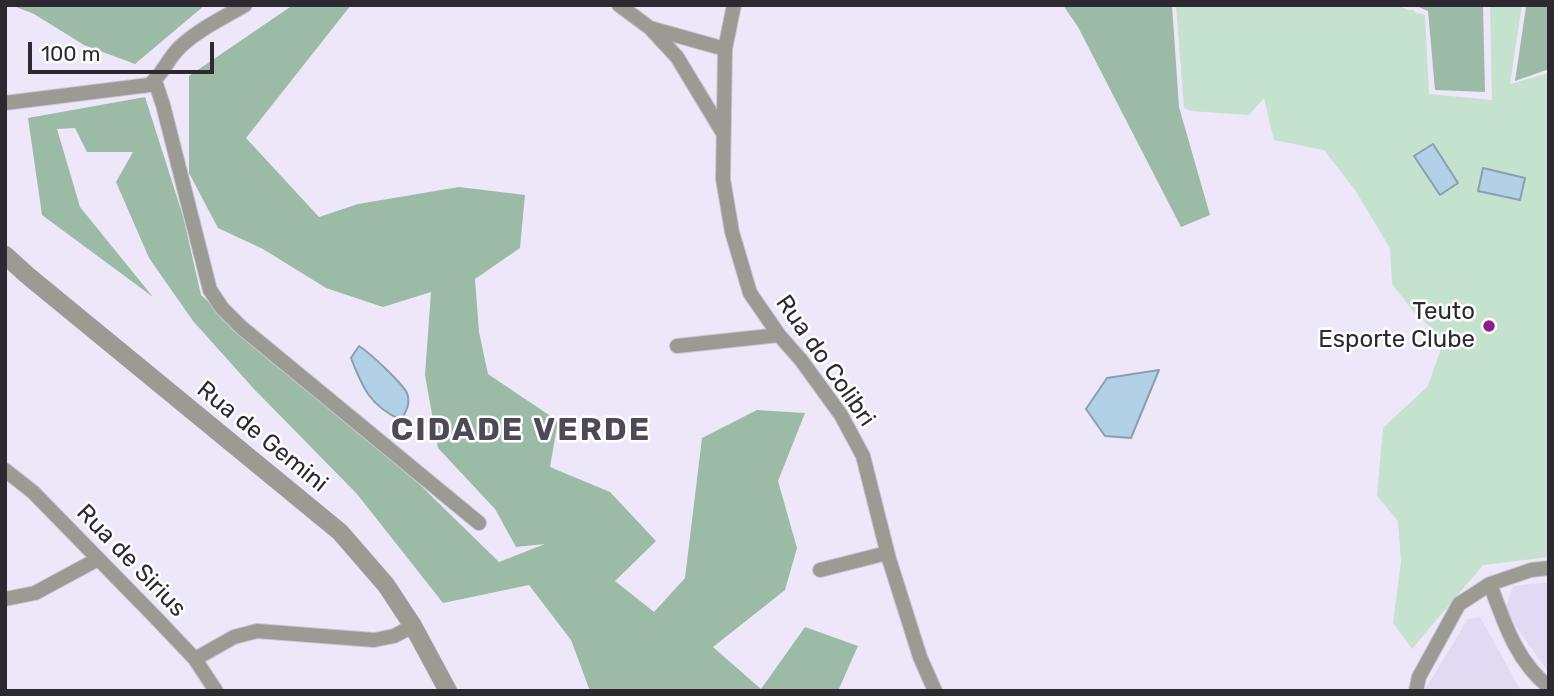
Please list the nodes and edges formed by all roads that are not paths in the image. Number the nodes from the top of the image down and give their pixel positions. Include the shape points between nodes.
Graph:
1 (245, 5) edge
2 (619, 5) edge
3 (734, 5) edge
4 (650, 28) junction
5 (724, 49) junction
6 (155, 81) junction
7 (5, 103) edge
8 (724, 134) junction
9 (5, 255) edge
10 (779, 335) junction
11 (677, 346) dead end
12 (5, 470) edge
13 (479, 523) dead end
14 (887, 554) junction
15 (98, 559) junction
16 (1549, 568) edge
17 (820, 570) dead end
18 (1490, 584) junction
19 (5, 599) edge
20 (413, 626) junction
21 (195, 659) junction
22 (1549, 687) edge
23 (216, 691) edge
24 (448, 691) edge
25 (935, 691) edge
26 (1416, 691) edge

1 - 6 street via 179,48
2 - 4 street
3 - 5 street, Rua do Colibri
4 - 5 street
4 - 8 street via 677,57
5 - 8 street, Rua do Colibri
6 - 7 street via 132,88
6 - 13 street via 210,290 222,308
8 - 10 street, Rua do Colibri via 723,179 732,232 750,293
9 - 20 street, Rua de Gemini via 340,532 386,585
10 - 11 street
10 - 14 street, Rua do Colibri via 841,415 863,456
12 - 15 street, Rua de Sirius
14 - 17 street
14 - 25 street, Rua do Colibri
15 - 19 street via 35,593
15 - 21 street, Rua de Sirius
16 - 18 street
18 - 22 street via 1511,638 1532,674
18 - 26 street via 1459,604 1419,677
20 - 21 street via 374,640 257,631 234,637
20 - 24 street, Rua de Gemini
21 - 23 street, Rua de Sirius

